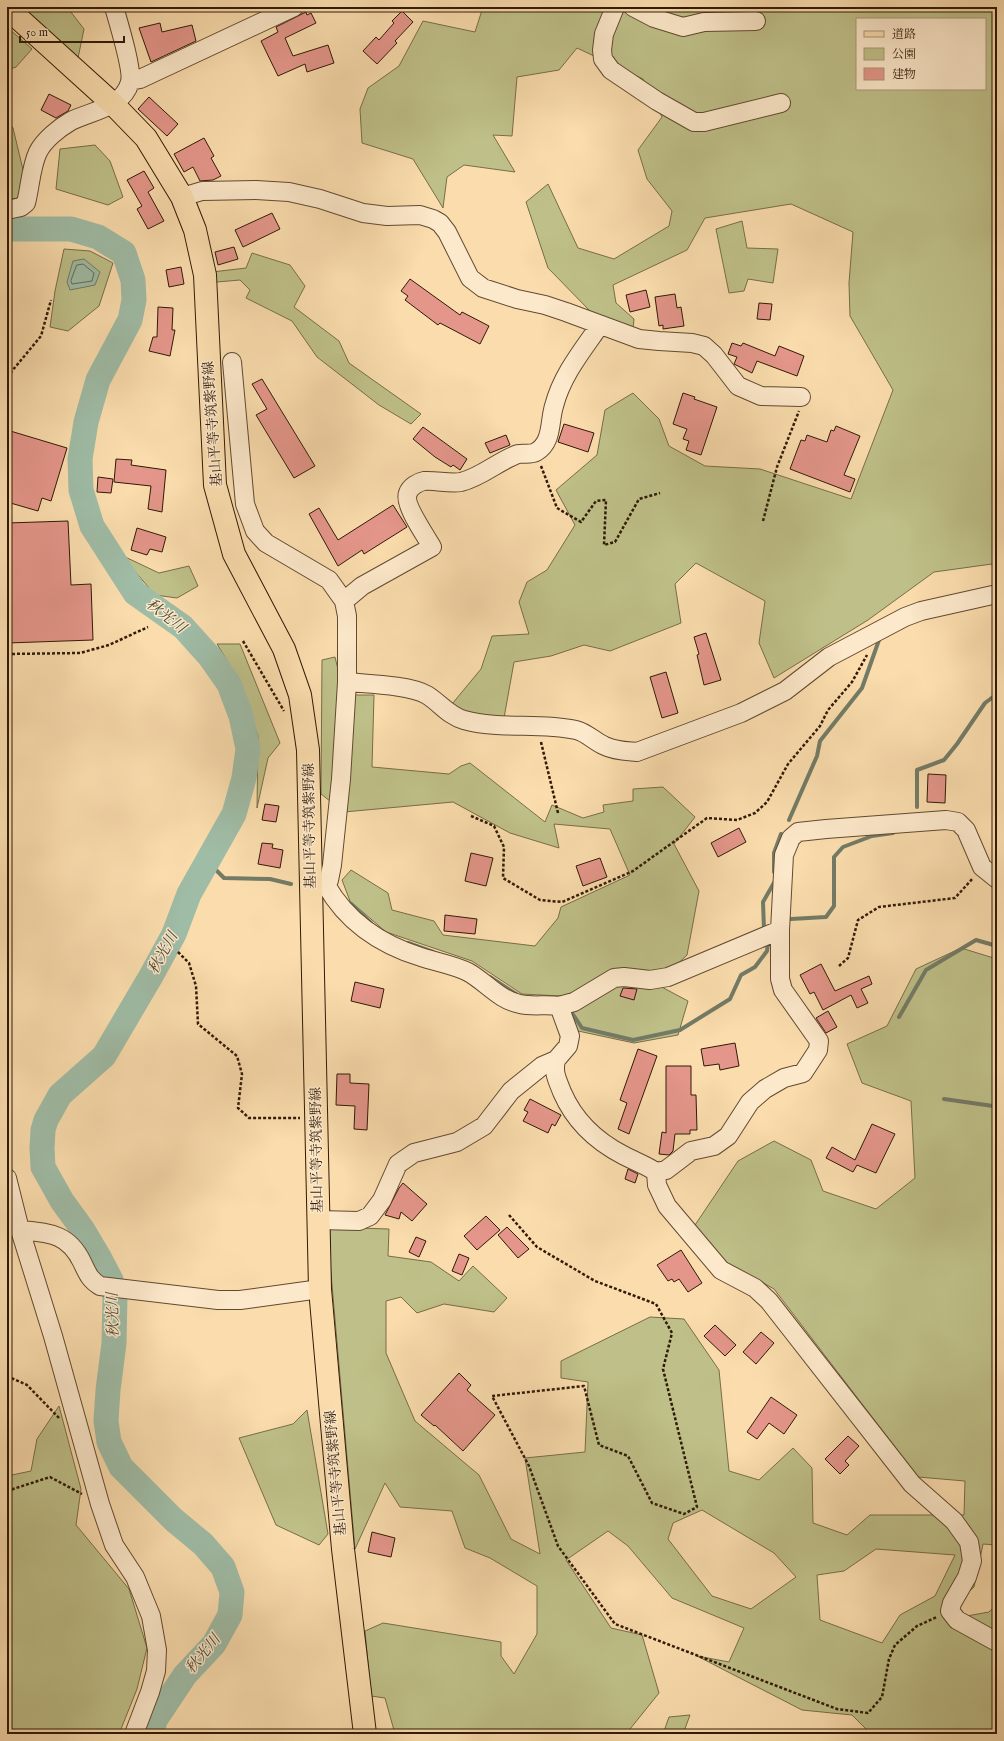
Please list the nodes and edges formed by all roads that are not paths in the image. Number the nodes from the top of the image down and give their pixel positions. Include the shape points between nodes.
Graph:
1 (114, 7) edge
2 (294, 7) edge
3 (633, 7) edge
4 (7, 8) edge
5 (612, 13) edge
6 (756, 21) dead end
7 (130, 81) junction
8 (781, 103) dead end
9 (113, 104) junction
10 (182, 197) junction
11 (7, 210) edge
12 (600, 325) junction
13 (232, 362) dead end
14 (800, 397) road end
15 (997, 594) edge
16 (344, 601) junction
17 (347, 682) junction
18 (997, 879) edge
19 (319, 886) junction
20 (780, 930) junction
21 (559, 1006) junction
22 (556, 1060) junction
23 (656, 1172) junction
24 (7, 1178) edge
25 (319, 1220) junction
26 (20, 1230) junction
27 (320, 1289) junction
28 (997, 1642) edge
29 (134, 1734) edge
30 (365, 1734) edge

1 - 7 street
2 - 7 street via 140,79
3 - 6 street via 654,18 683,27 704,22
4 - 9 main road, 基山平等寺筑紫野線
5 - 8 street via 604,34 602,50 603,59 611,70 694,122 704,122
7 - 9 street via 122,97
9 - 10 main road, 基山平等寺筑紫野線 via 146,138
9 - 11 street via 70,122 46,141 37,153 26,203 21,207
10 - 12 street via 202,191 289,192 363,213 387,216 420,215 440,223 470,278 483,288 545,305
10 - 19 main road, 基山平等寺筑紫野線 via 195,230 205,274 215,485 234,554 284,649 300,695 308,750
12 - 14 street via 639,338 704,346 738,386 761,396
12 - 16 street via 570,367 559,390 546,443 535,452 518,454 476,477 460,482 423,481 413,486 408,493 407,503 432,547 362,586
13 - 16 street via 245,504 255,531 266,543 329,580
15 - 17 street via 905,617 829,657 784,690 741,713 637,752 619,751 604,746 579,731 562,727 463,720 452,715 426,695 412,690
16 - 17 street via 347,616
17 - 19 street via 332,865 329,880
18 - 20 street via 982,867 966,830 958,822 946,820 798,832 791,838 784,856
19 - 21 street via 361,927 386,943 466,971 501,997 520,1004
19 - 25 main road, 基山平等寺筑紫野線 via 316,1118
20 - 21 street via 668,977 650,980 614,978 574,1002
20 - 23 street via 780,979 783,990 819,1041 818,1050 803,1073 784,1078 750,1102 728,1136 714,1146 691,1150 666,1170
21 - 22 street via 570,1036 568,1046
22 - 23 street via 553,1070 568,1106 580,1122 599,1140 617,1152
22 - 25 street via 542,1066 511,1090 484,1126 457,1142 414,1153 398,1164 382,1200 370,1216 359,1222
23 - 28 street via 657,1185 667,1206 721,1270 755,1288 769,1301 912,1484 954,1521 969,1542 972,1561 950,1611 957,1620
24 - 26 street
25 - 27 main road, 基山平等寺筑紫野線
26 - 27 street via 46,1233 66,1240 77,1252 91,1280 100,1286 218,1300 240,1300
26 - 29 street via 100,1504 114,1545 135,1578 151,1616 157,1650 156,1671
27 - 30 main road, 基山平等寺筑紫野線 via 340,1511

